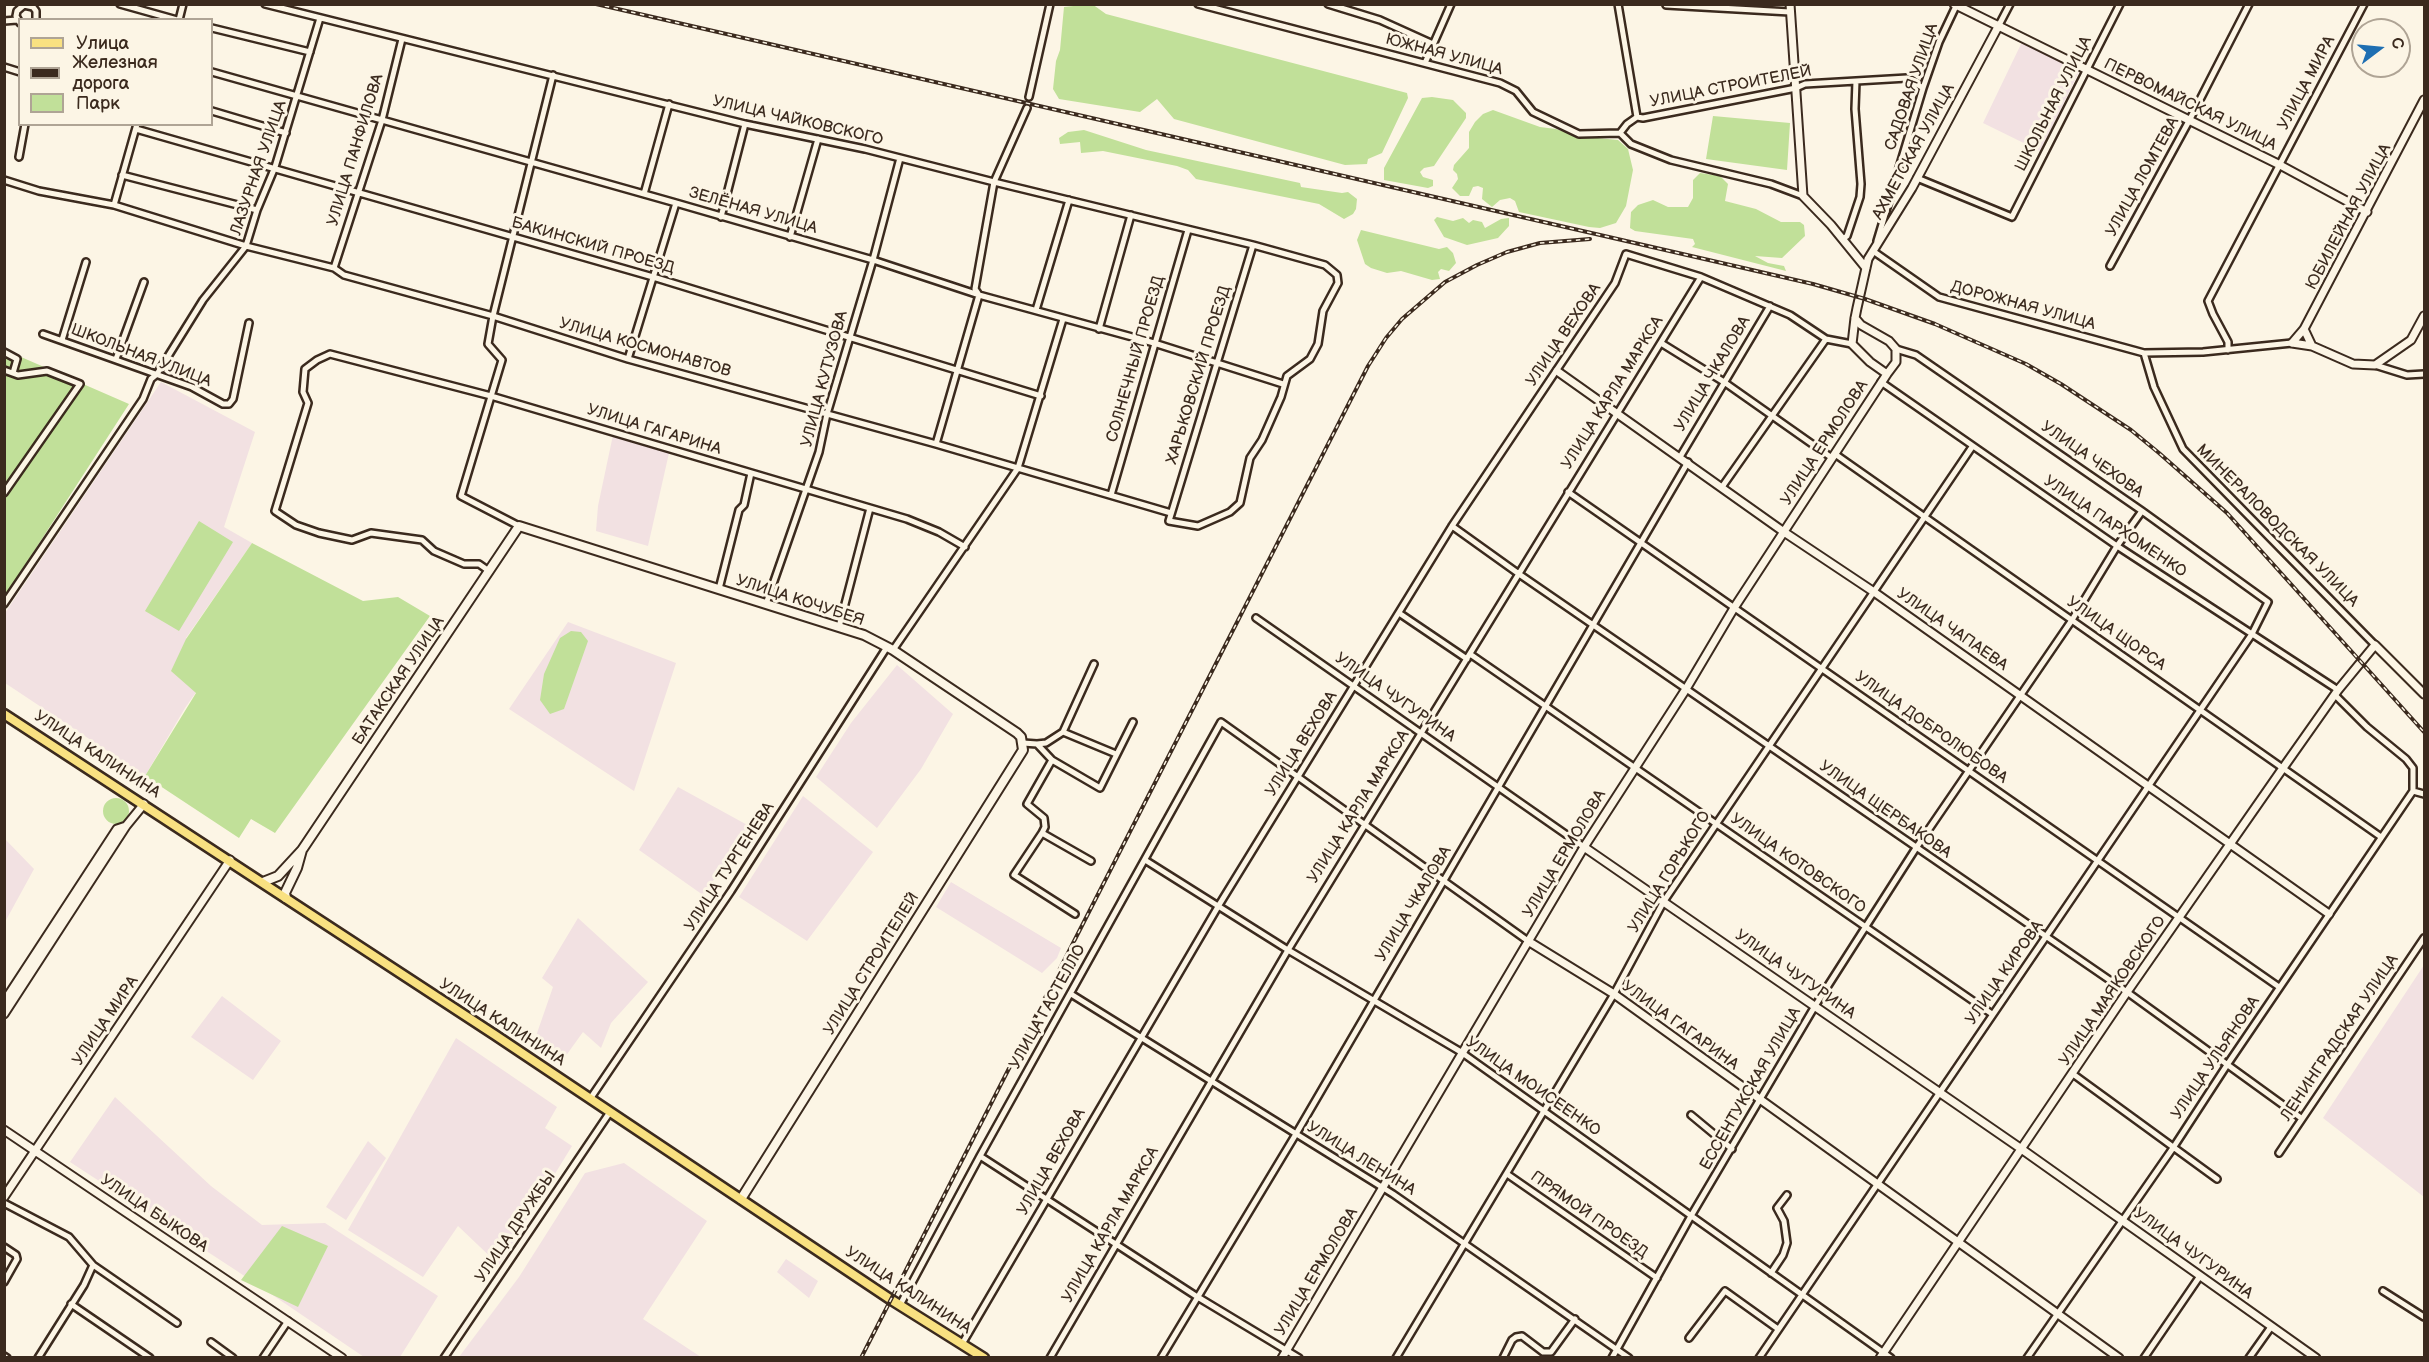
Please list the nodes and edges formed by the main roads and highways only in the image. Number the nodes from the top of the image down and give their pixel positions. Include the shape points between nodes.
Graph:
1 (519, 526) joint
2 (4, 714) edge
3 (1023, 743) joint
4 (302, 850) junction
5 (263, 882) junction
6 (285, 898) junction
7 (741, 1199) junction
8 (984, 1358) edge

1 - 3 main road, УЛИЦА КОЧУБЕЯ via 864,635 890,648 1017,733
1 - 4 main road, БАТАКСКАЯ УЛИЦА
2 - 5 main road, УЛИЦА КАЛИНИНА
3 - 7 main road, УЛИЦА СТРОИТЕЛЕЙ via 1020,756
4 - 5 main road, БАТАКСКАЯ УЛИЦА via 278,876
4 - 6 main road, БАТАКСКАЯ УЛИЦА
5 - 6 main road, УЛИЦА КАЛИНИНА
6 - 7 main road, УЛИЦА КАЛИНИНА
7 - 8 main road, УЛИЦА КАЛИНИНА

